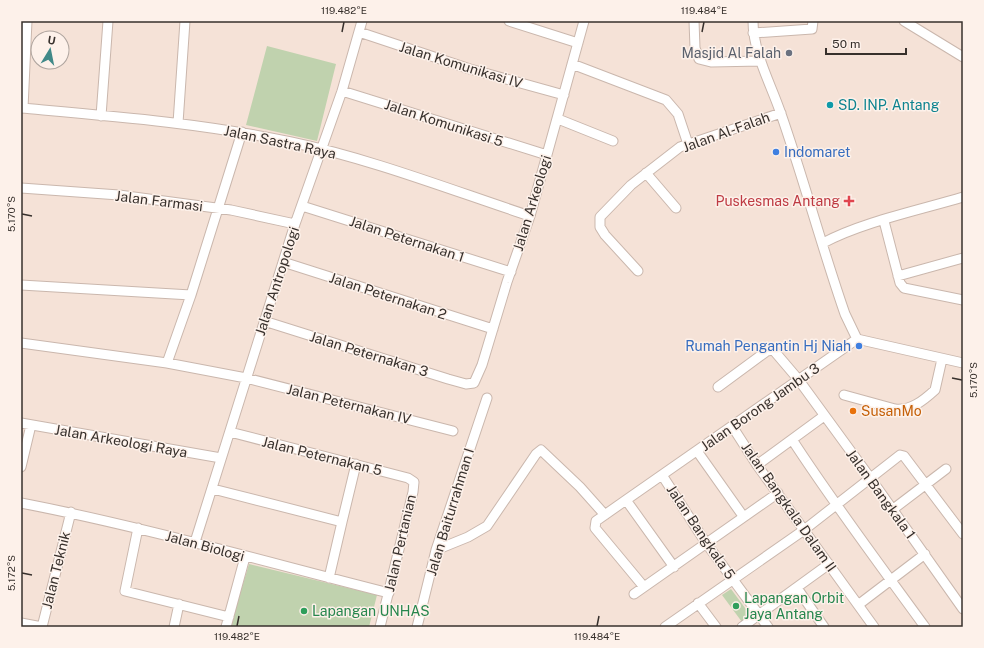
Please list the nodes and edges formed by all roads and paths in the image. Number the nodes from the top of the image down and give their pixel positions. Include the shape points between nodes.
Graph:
1 (27, 21) edge
2 (108, 21) edge
3 (185, 21) edge
4 (362, 21) edge
5 (509, 21) edge
6 (584, 21) edge
7 (694, 21) edge
8 (753, 21) edge
9 (812, 21) edge
10 (904, 21) edge
11 (359, 32) junction
12 (753, 33) junction
13 (578, 43) junction
14 (963, 57) edge
15 (761, 61) junction
16 (572, 64) junction
17 (342, 91) junction
18 (564, 95) junction
19 (22, 108) edge
20 (781, 113) junction
21 (101, 116) junction
22 (558, 119) junction
23 (178, 123) junction
24 (242, 132) junction
25 (613, 141) dead end
26 (688, 144) junction
27 (322, 150) junction
28 (547, 155) junction
29 (646, 172) junction
30 (21, 188) edge
31 (963, 197) edge
32 (302, 206) junction
33 (217, 208) junction
34 (676, 208) dead end
35 (530, 216) junction
36 (884, 221) junction
37 (295, 224) junction
38 (823, 243) junction
39 (963, 258) edge
40 (283, 262) junction
41 (638, 271) dead end
42 (511, 272) junction
43 (898, 276) junction
44 (21, 285) edge
45 (191, 295) junction
46 (963, 300) edge
47 (264, 321) junction
48 (493, 330) junction
49 (857, 339) junction
50 (21, 343) edge
51 (942, 359) junction
52 (167, 363) junction
53 (963, 363) edge
54 (246, 378) junction
55 (798, 379) junction
56 (474, 383) joint
57 (718, 387) dead end
58 (844, 395) dead end
59 (487, 398) dead end
60 (824, 416) junction
61 (21, 423) edge
62 (31, 425) junction
63 (732, 426) junction
64 (453, 431) dead end
65 (230, 432) junction
66 (793, 441) junction
67 (697, 451) junction
68 (222, 458) junction
69 (356, 464) junction
70 (757, 465) junction
71 (21, 467) edge
72 (946, 469) dead end
73 (662, 475) junction
74 (871, 479) junction
75 (414, 482) joint
76 (927, 484) junction
77 (213, 489) junction
78 (778, 493) junction
79 (626, 500) junction
80 (21, 503) edge
81 (838, 504) junction
82 (892, 510) junction
83 (71, 512) junction
84 (605, 515) junction
85 (743, 516) junction
86 (342, 522) junction
87 (138, 528) junction
88 (804, 530) junction
89 (963, 534) edge
90 (195, 542) junction
91 (706, 543) junction
92 (436, 550) junction
93 (925, 554) junction
94 (245, 557) junction
95 (829, 564) junction
96 (674, 567) junction
97 (329, 578) junction
98 (733, 579) junction
99 (890, 579) junction
100 (644, 587) junction
101 (797, 588) junction
102 (389, 593) junction
103 (634, 594) dead end
104 (698, 603) junction
105 (180, 604) junction
106 (858, 604) junction
107 (963, 609) edge
108 (760, 615) junction
109 (229, 617) junction
110 (21, 623) edge
111 (42, 627) edge
112 (174, 627) edge
113 (226, 627) edge
114 (380, 627) edge
115 (417, 627) edge
116 (665, 627) edge
117 (716, 627) edge
118 (742, 627) edge
119 (768, 627) edge
120 (824, 627) edge
121 (874, 627) edge
122 (924, 627) edge

1 - 19 street
2 - 21 street
3 - 23 street
4 - 11 street, Jalan Antropologi
5 - 13 street
6 - 13 street, Jalan Arkeologi
7 - 15 street via 695,48 699,59 711,62
8 - 12 street
9 - 12 street via 812,29
10 - 14 street
11 - 17 street, Jalan Antropologi
11 - 18 street, Jalan Komunikasi IV via 470,69
12 - 15 street
13 - 16 street, Jalan Arkeologi
15 - 20 street
16 - 18 street, Jalan Arkeologi
16 - 26 street via 666,100 678,114
17 - 27 street, Jalan Antropologi
17 - 28 street, Jalan Komunikasi 5
18 - 22 street, Jalan Arkeologi
19 - 21 street, Jalan Sastra Raya
20 - 26 street, Jalan Al-Falah
20 - 38 street
21 - 23 street, Jalan Sastra Raya
22 - 25 street
22 - 28 street, Jalan Arkeologi
23 - 24 street, Jalan Sastra Raya
24 - 27 street, Jalan Sastra Raya
24 - 33 street
26 - 29 street, Jalan Al-Falah
27 - 32 street, Jalan Antropologi
27 - 35 street, Jalan Sastra Raya via 355,158
28 - 35 street, Jalan Arkeologi
29 - 34 street
29 - 41 street, Jalan Al-Falah via 600,216 600,227 605,235
30 - 33 street, Jalan Farmasi via 119,195
31 - 36 street
32 - 37 street, Jalan Antropologi
32 - 42 street, Jalan Peternakan 1
33 - 37 street, Jalan Farmasi
33 - 45 street
35 - 42 street, Jalan Arkeologi
36 - 38 street
36 - 43 street
37 - 40 street, Jalan Antropologi
38 - 49 street via 845,314
39 - 43 street
40 - 47 street, Jalan Antropologi
40 - 48 street, Jalan Peternakan 2
42 - 48 street, Jalan Arkeologi
43 - 46 street via 900,283 907,290
44 - 45 street
45 - 52 street
47 - 54 street, Jalan Antropologi
47 - 56 street, Jalan Peternakan 3 via 448,379 466,384
48 - 56 street, Jalan Arkeologi
49 - 51 street
49 - 55 street, Jalan Borong Jambu 3
50 - 52 street, Jalan Peternakan IV
51 - 53 street
51 - 58 street via 935,390 910,408 895,409
52 - 54 street, Jalan Peternakan IV
54 - 64 street, Jalan Peternakan IV
54 - 65 street, Jalan Antropologi
55 - 57 street, Jalan Bangkala 1 via 771,350
55 - 60 street, Jalan Bangkala 1
55 - 63 street, Jalan Borong Jambu 3
59 - 92 street, Jalan Baiturrahman I
60 - 66 street
60 - 74 street, Jalan Bangkala 1
61 - 62 street, Jalan Arkeologi Raya
62 - 68 street, Jalan Arkeologi Raya
62 - 71 street
63 - 67 street, Jalan Borong Jambu 3
63 - 70 street, Jalan Bangkala Dalam II
65 - 68 street, Jalan Antropologi
65 - 69 street, Jalan Peternakan 5
66 - 70 street
66 - 81 street
67 - 73 street, Jalan Borong Jambu 3
67 - 85 street
68 - 77 street, Jalan Antropologi
69 - 75 street, Jalan Peternakan 5 via 408,478
69 - 86 street
70 - 78 street, Jalan Bangkala Dalam II
72 - 76 street
73 - 79 street, Jalan Borong Jambu 3
73 - 91 street, Jalan Bangkala 5
74 - 76 street via 900,455 904,456
74 - 81 street
74 - 82 street, Jalan Bangkala 1
75 - 102 street, Jalan Pertanian
76 - 82 street
76 - 89 street
77 - 86 street
77 - 90 street, Jalan Antropologi
78 - 85 street
78 - 88 street, Jalan Bangkala Dalam II
79 - 84 street, Jalan Borong Jambu 3
79 - 96 street
80 - 83 street, Jalan Biologi
81 - 88 street
81 - 99 street
82 - 93 street, Jalan Bangkala 1
83 - 87 street, Jalan Biologi
83 - 111 street, Jalan Teknik
84 - 92 street via 541,450 487,526
84 - 100 street via 596,522 595,528
85 - 91 street
86 - 97 street
87 - 90 street, Jalan Biologi
87 - 105 street via 125,591
88 - 95 street, Jalan Bangkala Dalam II
88 - 98 street
90 - 94 street, Jalan Biologi
91 - 96 street
91 - 98 street, Jalan Bangkala 5
92 - 115 street, Jalan Baiturrahman I
93 - 99 street
93 - 107 street, Jalan Bangkala 1
94 - 97 street, Jalan Biologi
94 - 109 street
95 - 101 street
95 - 106 street, Jalan Bangkala Dalam II
96 - 100 street
97 - 102 street, Jalan Biologi
98 - 104 street
98 - 108 street, Jalan Bangkala 5
99 - 106 street
99 - 122 street
100 - 103 street
101 - 108 street
101 - 120 street
102 - 114 street, Jalan Pertanian
104 - 116 street
104 - 117 street
105 - 109 street
105 - 112 street
106 - 121 street, Jalan Bangkala Dalam II
108 - 118 street
108 - 119 street, Jalan Bangkala 5
109 - 113 street
110 - 111 street

